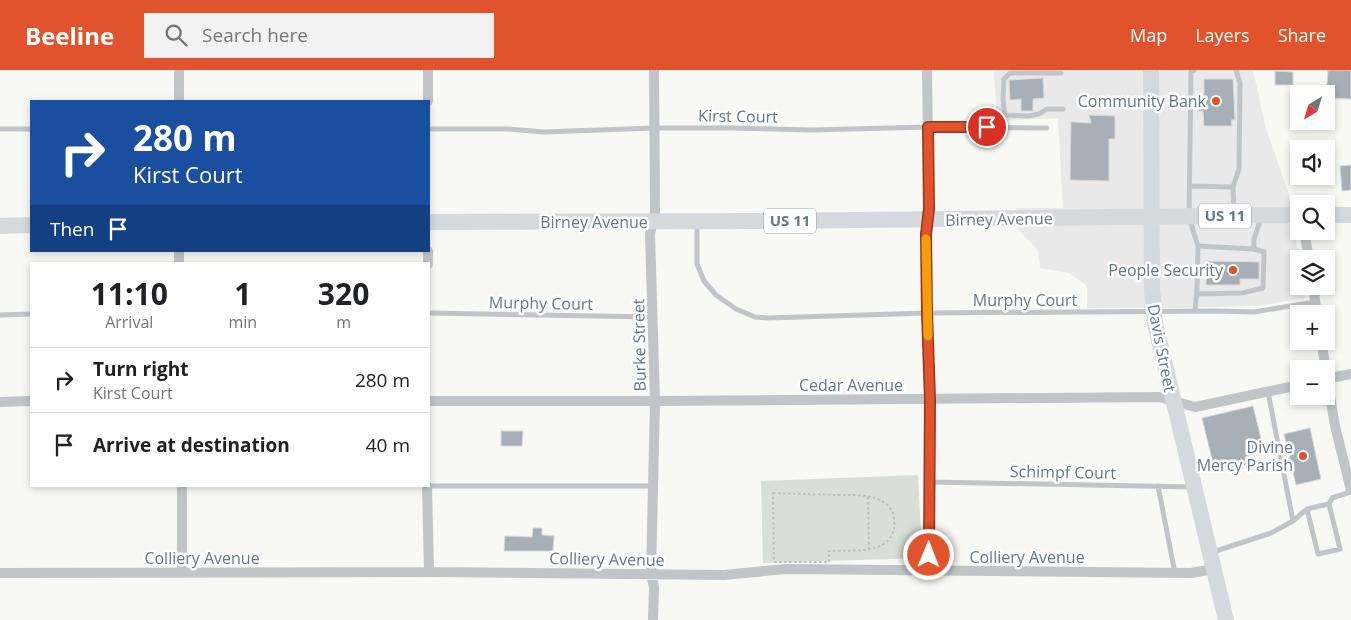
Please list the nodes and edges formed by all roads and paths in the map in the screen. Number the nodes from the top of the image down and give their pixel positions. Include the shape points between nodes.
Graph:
1 (179, 70) edge
2 (428, 70) edge
3 (654, 70) edge
4 (927, 70) edge
5 (1151, 70) edge
6 (1236, 70) edge
7 (1193, 71) edge
8 (1061, 73) dead end
9 (179, 100) edge
10 (428, 100) edge
11 (1063, 109) dead end
12 (928, 127) junction
13 (654, 128) junction
14 (1047, 128) dead end
15 (0, 129) edge
16 (30, 129) edge
17 (430, 129) edge
18 (1190, 186) junction
19 (1233, 187) junction
20 (1351, 214) edge
21 (1290, 215) edge
22 (1335, 215) edge
23 (1234, 216) junction
24 (1262, 216) junction
25 (1152, 217) junction
26 (1189, 217) junction
27 (927, 220) junction
28 (430, 222) edge
29 (652, 222) junction
30 (696, 222) junction
31 (30, 225) edge
32 (0, 226) edge
33 (1198, 246) junction
34 (1254, 249) junction
35 (1197, 294) junction
36 (1314, 295) edge
37 (1315, 302) junction
38 (1316, 305) edge
39 (1195, 311) junction
40 (927, 312) junction
41 (1154, 312) junction
42 (30, 314) edge
43 (430, 314) edge
44 (0, 316) edge
45 (653, 317) junction
46 (1351, 374) edge
47 (1335, 375) edge
48 (1290, 387) edge
49 (1268, 392) junction
50 (930, 400) junction
51 (30, 401) edge
52 (430, 401) edge
53 (655, 401) junction
54 (1173, 401) junction
55 (0, 402) edge
56 (1331, 405) edge
57 (931, 482) junction
58 (430, 486) edge
59 (653, 486) junction
60 (1158, 486) junction
61 (182, 487) edge
62 (428, 487) edge
63 (1195, 487) junction
64 (1351, 491) edge
65 (868, 496) junction
66 (1329, 504) junction
67 (1307, 509) junction
68 (1293, 521) junction
69 (869, 549) junction
70 (1210, 552) junction
71 (1214, 569) junction
72 (929, 571) junction
73 (429, 572) junction
74 (0, 573) edge
75 (182, 573) junction
76 (1176, 573) junction
77 (651, 574) junction
78 (653, 620) edge
79 (1226, 620) edge

1 - 9 street
2 - 10 street
3 - 13 street, Burke Street
4 - 12 street
5 - 25 main road, Davis Street
6 - 19 lane via 1240,83 1239,169
7 - 18 lane
8 - 11 lane via 1010,73 1004,79 1003,99 1005,115 1028,116 1047,109
12 - 13 lane, Kirst Court via 811,130
12 - 14 lane, Kirst Court
12 - 27 street
13 - 17 lane, Kirst Court via 544,132
13 - 29 street, Burke Street via 655,211
15 - 16 lane
18 - 19 lane
18 - 26 lane
19 - 23 lane
20 - 22 main road
21 - 24 main road, Birney Avenue / US 11
23 - 24 main road, Birney Avenue / US 11
23 - 26 main road, Birney Avenue / US 11
24 - 34 lane
25 - 26 main road, Birney Avenue / US 11
25 - 27 main road, Birney Avenue / US 11
25 - 41 main road, Davis Street
26 - 33 lane
27 - 30 main road, Birney Avenue / US 11
27 - 40 street
28 - 29 main road, Birney Avenue / US 11
29 - 30 main road, Birney Avenue / US 11
29 - 45 street, Burke Street
30 - 40 lane, Murphy Court via 697,264 704,281 716,295 755,317
31 - 32 main road
33 - 34 lane
33 - 35 lane
34 - 35 lane via 1264,252 1263,288 1242,293
35 - 39 lane
36 - 37 street
37 - 38 street
37 - 39 lane, Murphy Court via 1254,312
39 - 41 lane, Murphy Court
40 - 41 lane, Murphy Court
40 - 50 street
41 - 54 main road, Davis Street
42 - 44 lane
43 - 45 lane, Murphy Court
45 - 53 street, Burke Street
46 - 47 street
48 - 49 street, Cedar Avenue
49 - 54 street, Cedar Avenue via 1195,407
49 - 68 lane
50 - 53 street, Cedar Avenue
50 - 54 street, Cedar Avenue via 1159,398
50 - 57 street
51 - 55 street
52 - 53 street, Cedar Avenue
53 - 59 street, Burke Street
54 - 63 main road, Davis Street
56 - 64 street
57 - 60 lane, Schimpf Court
57 - 72 street
58 - 59 lane
59 - 77 street, Burke Street
60 - 63 lane, Schimpf Court
60 - 76 lane
61 - 75 street
62 - 73 street
63 - 70 main road, Davis Street
64 - 66 lane via 1332,498
65 - 69 path
65 - 69 path via 889,506 894,517 891,537 881,546
65 - 69 path via 773,493 774,562 829,562 829,550
66 - 67 lane
66 - 67 lane via 1340,549 1318,554
67 - 68 lane
68 - 70 lane via 1272,532
70 - 71 main road, Davis Street
71 - 76 street, Colliery Avenue
71 - 79 main road, Davis Street
72 - 76 street, Colliery Avenue
72 - 77 street, Colliery Avenue via 786,569 724,575
73 - 75 street, Colliery Avenue
73 - 77 street, Colliery Avenue
74 - 75 street, Colliery Avenue
77 - 78 street, Burke Street

